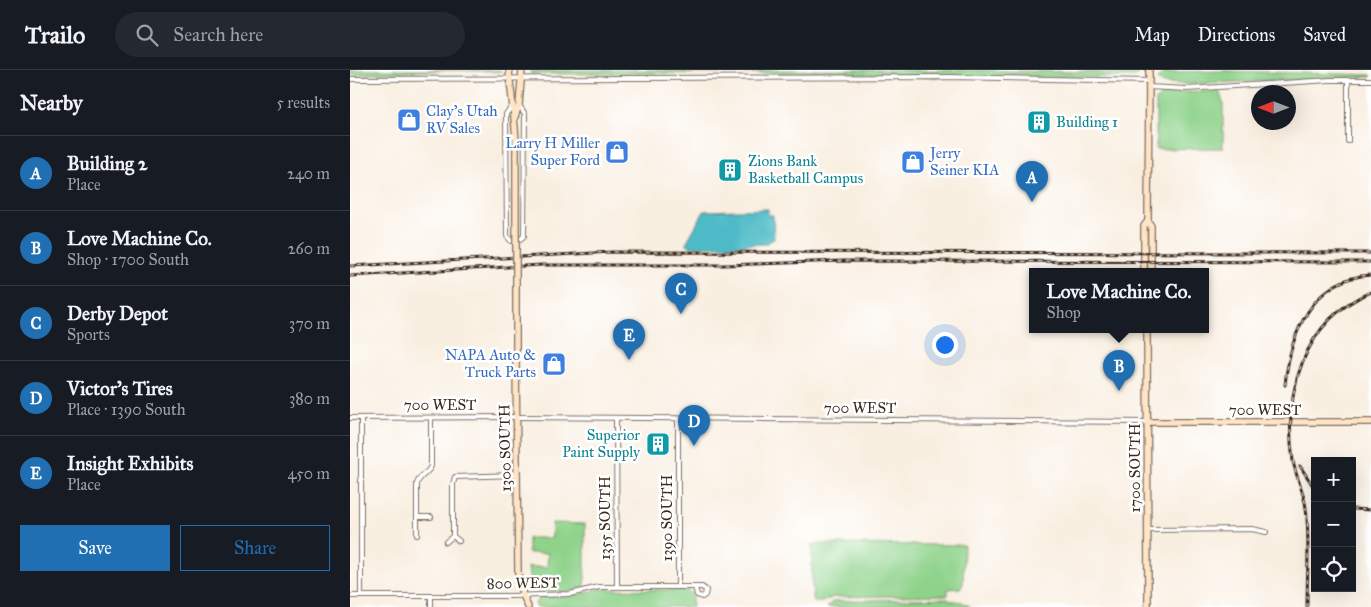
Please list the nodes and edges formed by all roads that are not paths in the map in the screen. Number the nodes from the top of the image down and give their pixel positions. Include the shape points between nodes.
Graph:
1 (509, 70) edge
2 (522, 70) edge
3 (1148, 70) edge
4 (510, 78) junction
5 (522, 78) junction
6 (350, 79) edge
7 (1348, 80) junction
8 (1371, 80) edge
9 (1148, 84) junction
10 (520, 105) junction
11 (512, 106) junction
12 (515, 117) junction
13 (1348, 141) dead end
14 (1148, 221) junction
15 (1144, 268) edge
16 (1150, 268) edge
17 (1147, 333) edge
18 (517, 417) junction
19 (350, 418) edge
20 (361, 418) junction
21 (431, 418) junction
22 (616, 419) junction
23 (678, 419) junction
24 (1148, 422) junction
25 (1371, 422) edge
26 (518, 476) junction
27 (417, 517) junction
28 (431, 517) dead end
29 (1148, 530) junction
30 (1266, 532) dead end
31 (417, 536) dead end
32 (453, 536) junction
33 (458, 541) dead end
34 (446, 542) dead end
35 (617, 586) junction
36 (678, 587) junction
37 (695, 587) dead end
38 (523, 595) junction
39 (350, 596) edge
40 (361, 596) junction
41 (431, 596) junction
42 (431, 607) edge
43 (528, 607) edge
44 (1148, 607) edge

1 - 4 street, 1300 SOUTH
2 - 5 street, 1300 SOUTH
3 - 9 street
4 - 5 street
4 - 6 street
4 - 11 street, 1300 SOUTH
5 - 9 street via 951,77
5 - 10 street, 1300 SOUTH
7 - 8 street
7 - 9 street via 1187,89
7 - 13 street
9 - 14 street
10 - 11 street, 1300 SOUTH via 524,114 524,236 511,241 507,236 506,114
10 - 12 street, 1300 SOUTH
11 - 12 street, 1300 SOUTH
12 - 18 street, 1300 SOUTH, bridge
14 - 15 street via 1144,226
14 - 16 street via 1151,226
17 - 24 street, 1700 SOUTH
18 - 21 street, 700 WEST
18 - 22 street, 700 WEST
18 - 26 street, 1300 SOUTH
19 - 20 street, 700 WEST
20 - 21 street, 700 WEST
20 - 40 street
21 - 27 street via 431,466 417,482
22 - 23 street, 700 WEST
22 - 35 street, 1355 SOUTH
23 - 24 street, 700 WEST
23 - 36 street, 1390 SOUTH
24 - 25 street, 700 WEST
24 - 29 street, 1700 SOUTH
26 - 32 street via 455,477
26 - 38 street, 1300 SOUTH via 518,570
27 - 28 street
27 - 31 street
29 - 30 street via 1252,529
29 - 44 street, 1700 SOUTH
32 - 33 street
32 - 34 street
35 - 36 street, 800 WEST
35 - 38 street, 800 WEST via 594,587 570,594
36 - 37 street, 800 WEST
38 - 41 street, 800 WEST
38 - 43 street, 1300 SOUTH
39 - 40 street, 800 WEST
40 - 41 street, 800 WEST
41 - 42 street

